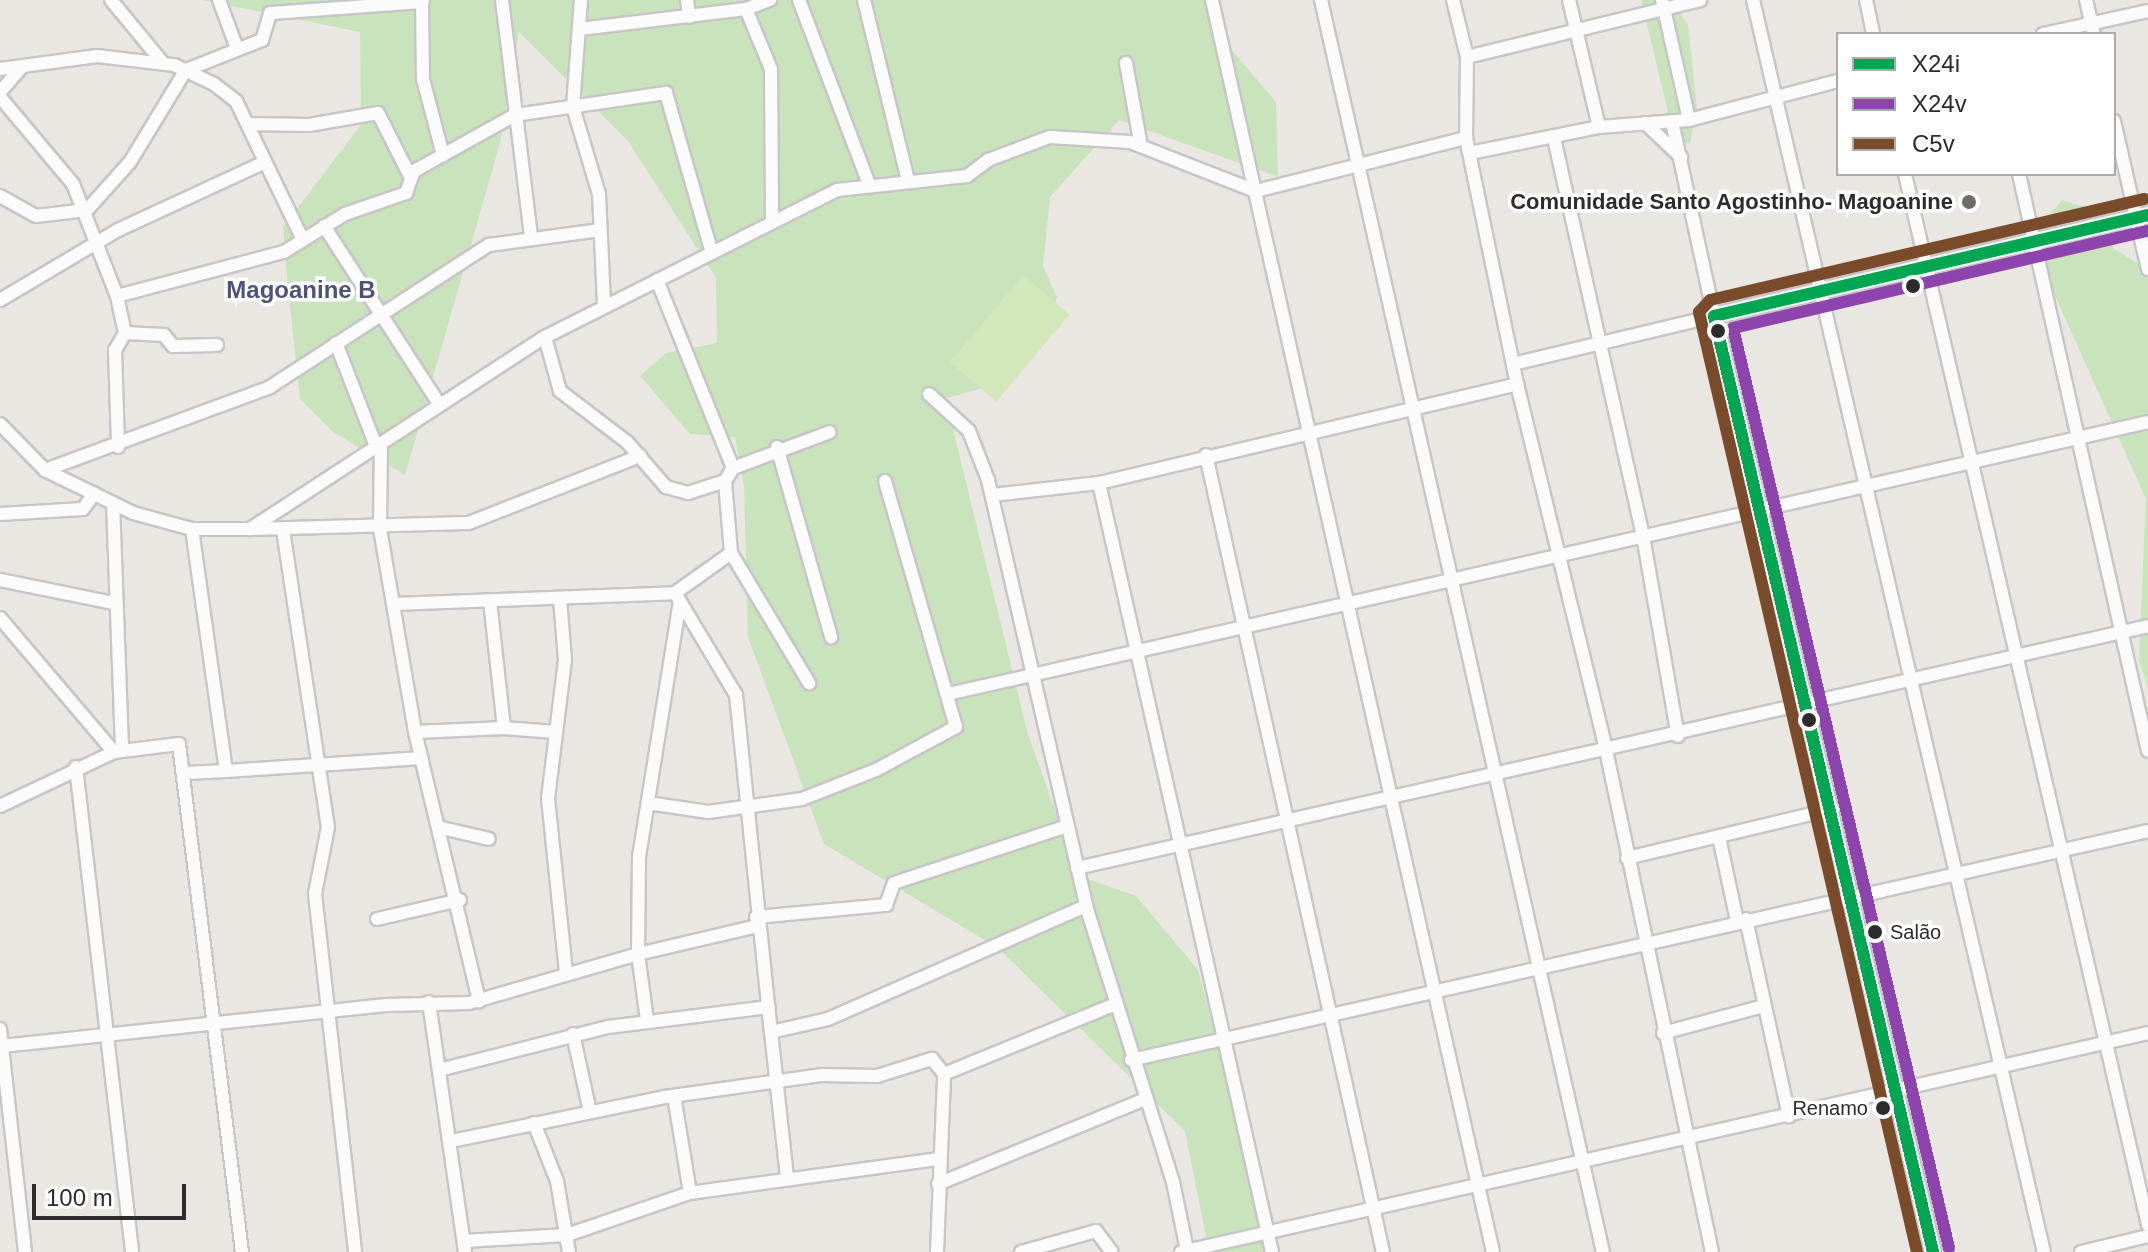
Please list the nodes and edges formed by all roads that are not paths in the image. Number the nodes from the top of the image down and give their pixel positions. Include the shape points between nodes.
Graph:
1 (111, 0) edge
2 (219, 0) edge
3 (502, 0) edge
4 (581, 0) edge
5 (687, 0) edge
6 (770, 0) edge
7 (799, 0) edge
8 (864, 0) edge
9 (1212, 0) edge
10 (1321, 0) edge
11 (1453, 0) edge
12 (1569, 0) edge
13 (1700, 0) edge
14 (1753, 0) edge
15 (1866, 0) edge
16 (2086, 0) edge
17 (422, 1) edge
18 (1663, 4) edge
19 (746, 9) junction
20 (2148, 11) edge
21 (689, 17) junction
22 (580, 29) junction
23 (2093, 29) edge
24 (1577, 30) junction
25 (1873, 32) edge
26 (2063, 32) edge
27 (236, 46) junction
28 (1467, 57) junction
29 (163, 63) junction
30 (1126, 63) dead end
31 (22, 67) junction
32 (0, 69) edge
33 (186, 70) junction
34 (1836, 82) edge
35 (0, 95) edge
36 (1775, 99) junction
37 (573, 107) junction
38 (515, 115) junction
39 (1689, 120) junction
40 (1672, 121) junction
41 (1645, 123) junction
42 (248, 124) junction
43 (1599, 127) junction
44 (2116, 128) edge
45 (1466, 138) junction
46 (1554, 138) junction
47 (1141, 146) junction
48 (1470, 153) junction
49 (443, 155) junction
50 (1681, 157) junction
51 (265, 162) junction
52 (1359, 166) junction
53 (410, 176) junction
54 (1905, 176) edge
55 (2019, 176) edge
56 (908, 181) junction
57 (869, 184) junction
58 (1256, 191) junction
59 (0, 196) edge
60 (87, 210) junction
61 (772, 217) junction
62 (2142, 217) edge
63 (324, 226) junction
64 (600, 230) junction
65 (531, 235) junction
66 (303, 240) junction
67 (98, 241) junction
68 (2034, 242) junction
69 (711, 250) junction
70 (1927, 269) junction
71 (2148, 269) edge
72 (657, 280) junction
73 (1823, 292) junction
74 (117, 296) junction
75 (0, 300) edge
76 (604, 305) junction
77 (375, 314) junction
78 (1714, 316) junction
79 (125, 333) junction
80 (545, 337) junction
81 (336, 343) junction
82 (1598, 343) junction
83 (217, 345) dead end
84 (1513, 364) junction
85 (1517, 384) junction
86 (929, 394) dead end
87 (439, 404) junction
88 (1414, 408) junction
89 (2148, 422) edge
90 (0, 424) edge
91 (830, 432) dead end
92 (1308, 432) junction
93 (2079, 438) junction
94 (378, 445) junction
95 (118, 447) junction
96 (777, 447) junction
97 (1206, 455) junction
98 (640, 456) junction
99 (1973, 464) junction
100 (733, 468) junction
101 (45, 470) junction
102 (725, 481) junction
103 (885, 481) dead end
104 (1099, 483) junction
105 (1868, 485) junction
106 (94, 494) junction
107 (992, 495) junction
108 (113, 503) junction
109 (1760, 511) junction
110 (0, 514) edge
111 (192, 529) junction
112 (250, 529) junction
113 (380, 529) junction
114 (283, 530) junction
115 (1643, 536) junction
116 (731, 553) junction
117 (1556, 555) junction
118 (0, 580) edge
119 (1451, 580) junction
120 (678, 597) junction
121 (560, 599) junction
122 (490, 601) junction
123 (113, 603) junction
124 (393, 604) junction
125 (1347, 605) junction
126 (0, 618) edge
127 (2148, 626) edge
128 (1246, 628) junction
129 (2121, 631) junction
130 (831, 637) dead end
131 (1137, 651) junction
132 (2018, 657) junction
133 (1034, 676) junction
134 (1914, 682) junction
135 (809, 683) dead end
136 (948, 694) junction
137 (1808, 703) junction
138 (504, 728) junction
139 (415, 732) junction
140 (555, 732) junction
141 (1678, 736) junction
142 (118, 750) junction
143 (1606, 750) junction
144 (2148, 751) edge
145 (422, 758) junction
146 (76, 767) junction
147 (320, 767) junction
148 (226, 771) junction
149 (187, 773) junction
150 (1495, 774) junction
151 (1390, 795) junction
152 (648, 803) junction
153 (0, 806) edge
154 (1833, 809) junction
155 (747, 810) junction
156 (1286, 822) junction
157 (1067, 826) junction
158 (442, 828) junction
159 (2148, 831) edge
160 (1719, 837) junction
161 (489, 839) dead end
162 (1182, 844) junction
163 (2062, 851) junction
164 (1627, 858) junction
165 (1077, 868) junction
166 (1958, 874) junction
167 (1853, 896) junction
168 (460, 900) junction
169 (1086, 906) junction
170 (377, 919) dead end
171 (1742, 920) junction
172 (756, 921) junction
173 (1644, 944) junction
174 (638, 954) junction
175 (1540, 966) junction
176 (566, 972) junction
177 (1435, 991) junction
178 (479, 1001) junction
179 (429, 1002) junction
180 (1113, 1005) junction
181 (1764, 1006) junction
182 (769, 1007) junction
183 (327, 1012) junction
184 (1331, 1015) junction
185 (647, 1021) junction
186 (219, 1023) junction
187 (0, 1029) edge
188 (771, 1032) junction
189 (1663, 1033) junction
190 (2148, 1033) edge
191 (573, 1034) junction
192 (109, 1035) junction
193 (1223, 1037) junction
194 (2105, 1042) junction
195 (2, 1046) edge
196 (1131, 1060) junction
197 (2000, 1067) junction
198 (443, 1069) junction
199 (944, 1074) junction
200 (774, 1081) junction
201 (1895, 1091) junction
202 (674, 1096) junction
203 (1145, 1099) junction
204 (590, 1112) junction
205 (1789, 1116) junction
206 (534, 1123) junction
207 (1685, 1137) junction
208 (452, 1141) junction
209 (1582, 1158) junction
210 (939, 1159) junction
211 (787, 1177) junction
212 (1478, 1183) junction
213 (938, 1184) junction
214 (690, 1193) junction
215 (1372, 1207) junction
216 (2148, 1225) edge
217 (1267, 1232) junction
218 (567, 1235) junction
219 (2148, 1236) edge
220 (464, 1247) edge
221 (932, 1251) edge
222 (1184, 1251) edge
223 (25, 1252) edge
224 (132, 1252) edge
225 (242, 1252) edge
226 (355, 1252) edge
227 (569, 1252) edge
228 (1021, 1252) edge
229 (1112, 1252) edge
230 (1272, 1252) edge
231 (1383, 1252) edge
232 (1493, 1252) edge
233 (1603, 1252) edge
234 (1712, 1252) edge
235 (1933, 1252) edge
236 (2044, 1252) edge
237 (2081, 1252) edge

1 - 29 street
2 - 27 street
3 - 38 street
4 - 22 street
5 - 21 street
6 - 19 street
7 - 57 street
8 - 56 street
9 - 58 street
10 - 52 street
11 - 28 street
12 - 24 street
13 - 18 street
14 - 36 street
15 - 25 street
16 - 23 street
17 - 27 street via 270,13 262,40
17 - 49 street via 423,79
18 - 24 street
18 - 39 street
19 - 21 street
19 - 61 street via 771,69
20 - 23 street
21 - 22 street
22 - 37 street
23 - 26 street
24 - 28 street
24 - 43 street
27 - 33 street
28 - 45 street
29 - 31 street via 84,56
29 - 33 street
30 - 47 street
31 - 32 street
31 - 35 street
33 - 42 street via 227,92
33 - 60 street via 130,162
34 - 36 street
35 - 60 street via 61,164
36 - 39 street
36 - 73 street
37 - 38 street
37 - 64 street via 596,180
37 - 69 street via 671,94
38 - 49 street
38 - 65 street
39 - 40 street
40 - 41 street
40 - 50 street
41 - 43 street
41 - 50 street
42 - 51 street
42 - 53 street via 309,125 378,113
43 - 46 street
44 - 62 street
45 - 48 street
45 - 52 street
46 - 48 street
46 - 82 street
47 - 56 street via 1093,136 1050,137 999,154 967,176
47 - 58 street
48 - 84 street
49 - 53 street
50 - 78 street
51 - 66 street
51 - 67 street
52 - 58 street
52 - 88 street
53 - 63 street via 406,193
54 - 70 street
55 - 68 street
56 - 57 street
57 - 61 street
58 - 92 street
59 - 60 street via 36,216
60 - 67 street
61 - 69 street
62 - 68 street
62 - 71 street
63 - 66 street
63 - 77 street
64 - 65 street
64 - 76 street
65 - 77 street via 489,245
66 - 74 street via 284,252
67 - 74 street
67 - 75 street
68 - 70 street
68 - 93 street
69 - 72 street
70 - 73 street
70 - 99 street
72 - 76 street
72 - 100 street
73 - 78 street
73 - 105 street
74 - 79 street
76 - 80 street
77 - 81 street
77 - 87 street
78 - 82 street
78 - 109 street
79 - 83 street via 164,335 173,346
79 - 95 street via 115,350
80 - 87 street
80 - 98 street via 560,391
81 - 94 street
81 - 95 street via 270,387
82 - 84 street
82 - 115 street
84 - 85 street
85 - 88 street
85 - 117 street
86 - 107 street via 969,431
87 - 94 street
88 - 92 street
88 - 119 street
89 - 93 street
90 - 101 street
91 - 96 street
92 - 97 street
92 - 125 street
93 - 99 street
93 - 129 street
94 - 112 street
94 - 113 street
95 - 101 street
96 - 100 street
96 - 130 street
97 - 104 street
97 - 128 street
98 - 102 street via 676,492
98 - 113 street via 583,473 494,516
99 - 105 street
99 - 132 street
100 - 102 street
101 - 106 street
102 - 116 street
103 - 136 street
104 - 107 street
104 - 131 street
105 - 109 street
105 - 134 street
106 - 108 street
106 - 110 street via 83,509
107 - 133 street
108 - 111 street
108 - 123 street
109 - 115 street
109 - 137 street
111 - 112 street
111 - 148 street
112 - 114 street
113 - 114 street
113 - 124 street
114 - 147 street
115 - 117 street
115 - 141 street
116 - 120 street
116 - 135 street
117 - 119 street
117 - 143 street
118 - 123 street
119 - 125 street
119 - 150 street
120 - 121 street
120 - 152 street
120 - 155 street via 733,685
121 - 122 street
121 - 140 street via 566,640
122 - 124 street
122 - 138 street
123 - 142 street
124 - 139 street
125 - 128 street
125 - 151 street
126 - 142 street
127 - 129 street
128 - 131 street
128 - 156 street
129 - 132 street
129 - 144 street
131 - 133 street
131 - 162 street
132 - 134 street
132 - 163 street
133 - 136 street
133 - 157 street
134 - 137 street
134 - 166 street
136 - 155 street via 957,721 950,731 876,770
137 - 141 street
137 - 154 street
138 - 139 street
138 - 140 street
139 - 145 street
140 - 176 street via 550,838
141 - 143 street
142 - 146 street
142 - 149 street via 179,744
143 - 150 street
143 - 164 street
145 - 147 street
145 - 158 street
146 - 153 street
146 - 192 street
147 - 148 street
147 - 183 street via 329,838 315,894
148 - 149 street
149 - 186 street
150 - 151 street
150 - 175 street
151 - 156 street
151 - 177 street
152 - 155 street
152 - 174 street
154 - 160 street
154 - 167 street
155 - 172 street
156 - 162 street
156 - 184 street
157 - 165 street
157 - 172 street via 894,883 886,905
158 - 161 street
158 - 168 street
159 - 163 street
160 - 164 street
160 - 171 street
162 - 165 street
162 - 193 street
163 - 166 street
163 - 194 street
164 - 173 street
165 - 169 street
166 - 167 street
166 - 197 street
167 - 171 street
167 - 201 street
168 - 170 street
168 - 178 street
169 - 180 street
169 - 188 street via 828,1019
171 - 173 street
171 - 181 street
172 - 174 street
172 - 182 street
173 - 175 street
173 - 189 street
174 - 176 street
174 - 185 street
175 - 177 street
175 - 209 street
176 - 178 street
177 - 184 street
177 - 212 street
178 - 179 street
179 - 183 street
179 - 198 street
180 - 196 street
180 - 199 street
181 - 189 street
181 - 205 street
182 - 185 street
182 - 188 street
183 - 186 street
183 - 226 street
184 - 193 street
184 - 215 street
185 - 191 street
186 - 192 street
186 - 225 street
187 - 195 street
188 - 200 street
189 - 207 street
190 - 194 street
191 - 198 street
191 - 204 street
192 - 195 street
192 - 224 street
193 - 196 street
193 - 217 street
194 - 197 street
194 - 216 street
195 - 223 street
196 - 203 street
197 - 201 street
197 - 236 street
198 - 208 street
199 - 200 street via 932,1059 877,1076
199 - 210 street
200 - 202 street
200 - 211 street
201 - 205 street
201 - 235 street
202 - 204 street
202 - 214 street
203 - 213 street
203 - 222 street
204 - 206 street
205 - 207 street
206 - 208 street
206 - 218 street
207 - 209 street
207 - 234 street
208 - 220 street
209 - 212 street
209 - 233 street
210 - 211 street
210 - 213 street
211 - 214 street
212 - 215 street
212 - 232 street
213 - 221 street
214 - 218 street
215 - 217 street
215 - 231 street
217 - 222 street
217 - 230 street
218 - 220 street
218 - 227 street
219 - 237 street
228 - 229 street via 1096,1231

